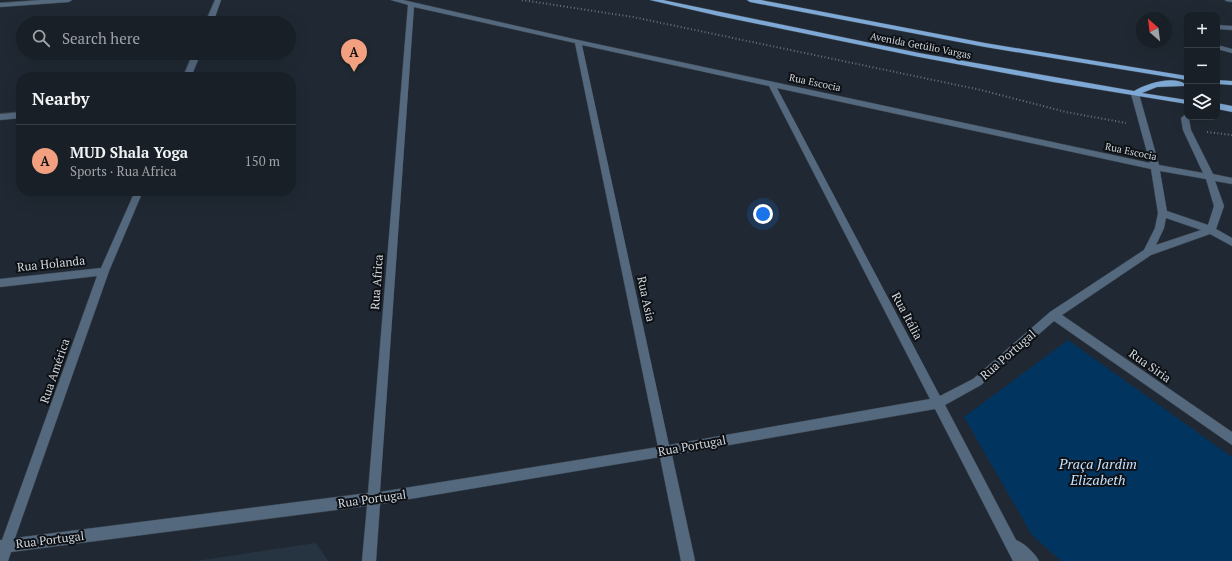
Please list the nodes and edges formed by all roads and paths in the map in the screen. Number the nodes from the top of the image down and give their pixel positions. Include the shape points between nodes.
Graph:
1 (69, 0) edge
2 (218, 0) edge
3 (394, 0) edge
4 (522, 0) edge
5 (653, 0) edge
6 (750, 0) edge
7 (1228, 0) edge
8 (1232, 0) edge
9 (411, 4) junction
10 (0, 5) edge
11 (212, 16) edge
12 (1220, 27) edge
13 (1232, 28) edge
14 (578, 42) junction
15 (1220, 49) edge
16 (1232, 51) edge
17 (194, 60) edge
18 (189, 72) edge
19 (1184, 78) edge
20 (1220, 82) edge
21 (771, 83) junction
22 (1184, 84) edge
23 (1232, 84) edge
24 (1220, 88) edge
25 (1232, 89) edge
26 (1135, 94) junction
27 (1184, 102) edge
28 (1220, 107) edge
29 (1232, 109) edge
30 (16, 115) edge
31 (0, 117) edge
32 (1185, 120) edge
33 (1144, 125) junction
34 (1187, 130) junction
35 (1232, 135) edge
36 (1155, 166) junction
37 (1210, 178) junction
38 (1232, 181) edge
39 (137, 196) edge
40 (1162, 213) junction
41 (1211, 230) junction
42 (1232, 242) edge
43 (1148, 252) junction
44 (104, 271) junction
45 (0, 283) edge
46 (1054, 315) junction
47 (938, 403) junction
48 (1232, 439) edge
49 (665, 451) junction
50 (373, 499) junction
51 (1011, 542) junction
52 (4, 546) edge
53 (1, 561) edge
54 (369, 561) edge
55 (688, 561) edge
56 (1020, 561) edge
57 (1032, 561) edge

1 - 10 street
2 - 11 street
3 - 9 street, Rua Escocia
4 - 33 path via 633,17 981,90 1066,112
5 - 26 main road, Avenida Getúlio Vargas via 854,42
6 - 19 main road, Avenida Getúlio Vargas via 993,47
7 - 8 street
9 - 14 street, Rua Escocia
9 - 50 street, Rua Africa
12 - 13 street
14 - 21 street, Rua Escocia
14 - 49 street, Rua Asia
15 - 16 street
17 - 18 street
20 - 23 main road
21 - 36 street, Rua Escocia
21 - 47 street, Rua Itália
22 - 26 main road via 1154,85
24 - 25 main road
26 - 27 main road, Avenida Getúlio Vargas
26 - 33 street
28 - 29 main road
30 - 31 street
32 - 34 street
33 - 36 street
34 - 35 path
34 - 37 street
36 - 37 street, Rua Escocia
36 - 40 street
37 - 38 street, Rua Escocia
37 - 41 street via 1218,206
39 - 44 street, Rua América
40 - 41 street
40 - 43 street via 1161,224
41 - 42 street
41 - 43 street, Rua Portugal
43 - 46 street, Rua Portugal
44 - 45 street, Rua Holanda
44 - 52 street, Rua América
46 - 47 street, Rua Portugal via 977,382
46 - 48 street, Rua Siria
47 - 49 street, Rua Portugal
47 - 51 street, Rua Itália
49 - 50 street, Rua Portugal
49 - 55 street, Rua Asia
50 - 52 street, Rua Portugal
50 - 54 street, Rua Africa
51 - 56 street, Rua Itália
51 - 57 street
52 - 53 street, Rua América

